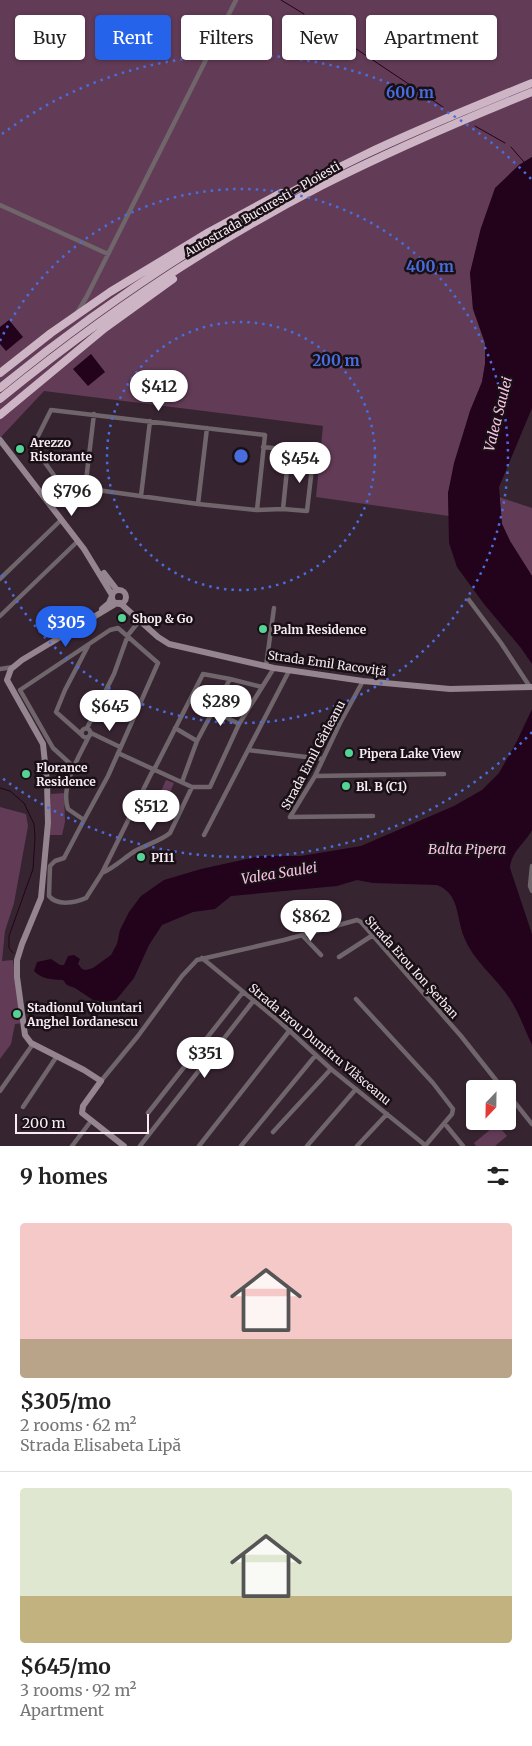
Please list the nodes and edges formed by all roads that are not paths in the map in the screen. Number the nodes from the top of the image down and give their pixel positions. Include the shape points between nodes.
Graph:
1 (236, 0) edge
2 (532, 83) edge
3 (532, 92) edge
4 (313, 180) junction
5 (0, 205) edge
6 (243, 230) junction
7 (108, 254) junction
8 (76, 315) junction
9 (0, 373) edge
10 (0, 388) edge
11 (0, 400) edge
12 (94, 414) junction
13 (0, 415) edge
14 (150, 421) junction
15 (207, 428) junction
16 (0, 435) edge
17 (0, 440) edge
18 (264, 447) junction
19 (289, 450) junction
20 (10, 452) junction
21 (59, 486) junction
22 (85, 489) junction
23 (141, 496) junction
24 (44, 498) junction
25 (198, 504) junction
26 (283, 509) junction
27 (257, 510) junction
28 (61, 520) junction
29 (78, 541) junction
30 (0, 579) edge
31 (114, 593) junction
32 (469, 600) dead end
33 (120, 602) junction
34 (274, 608) dead end
35 (131, 612) junction
36 (0, 616) edge
37 (140, 620) junction
38 (72, 630) junction
39 (128, 635) junction
40 (88, 644) junction
41 (266, 666) junction
42 (13, 667) junction
43 (274, 668) junction
44 (0, 669) edge
45 (289, 671) junction
46 (230, 679) junction
47 (364, 682) junction
48 (262, 686) junction
49 (531, 687) edge
50 (214, 711) junction
51 (239, 724) junction
52 (87, 728) junction
53 (175, 728) junction
54 (82, 735) junction
55 (90, 735) junction
56 (197, 741) junction
57 (120, 747) junction
58 (248, 750) junction
59 (118, 753) junction
60 (323, 759) junction
61 (75, 768) junction
62 (154, 769) junction
63 (444, 774) dead end
64 (315, 776) junction
65 (182, 782) junction
66 (192, 787) junction
67 (373, 816) dead end
68 (84, 820) junction
69 (204, 835) dead end
70 (532, 866) edge
71 (102, 873) junction
72 (532, 890) edge
73 (302, 935) junction
74 (373, 935) junction
75 (321, 955) dead end
76 (338, 957) dead end
77 (202, 958) junction
78 (243, 992) junction
79 (254, 1000) junction
80 (356, 1000) dead end
81 (290, 1030) junction
82 (33, 1044) junction
83 (57, 1056) junction
84 (315, 1056) junction
85 (331, 1069) junction
86 (496, 1080) edge
87 (101, 1081) junction
88 (356, 1089) junction
89 (0, 1091) edge
90 (516, 1104) edge
91 (23, 1107) dead end
92 (148, 1112) dead end
93 (387, 1114) junction
94 (91, 1121) junction
95 (445, 1124) junction
96 (532, 1124) edge
97 (273, 1132) dead end
98 (72, 1146) edge
99 (124, 1146) edge
100 (140, 1146) edge
101 (199, 1146) edge
102 (240, 1146) edge
103 (308, 1146) edge
104 (357, 1146) edge
105 (425, 1146) edge
106 (463, 1146) edge

1 - 7 street
2 - 4 highway, Autostrada Bucuresti - Ploiesti via 424,127
3 - 6 highway, Autostrada Bucuresti - Ploiesti via 385,155
4 - 8 highway via 232,219
4 - 10 highway, Autostrada Bucuresti - Ploiesti via 176,260 105,308
5 - 7 street
6 - 11 highway, Autostrada Bucuresti - Ploiesti via 110,315
6 - 13 highway via 105,328
7 - 8 street
8 - 9 highway
12 - 14 street
12 - 21 street via 51,410 33,446
12 - 22 street
14 - 15 street
14 - 23 street
15 - 18 street via 265,435
15 - 25 street
16 - 20 street, Strada Emil Racoviță
17 - 20 street, Strada Emil Racoviță
18 - 19 street
18 - 27 street
19 - 26 street
19 - 26 street via 310,454 312,458 307,511
20 - 24 street, Strada Emil Racoviță
21 - 22 street
21 - 24 street
22 - 23 street
23 - 25 street
24 - 28 street, Strada Emil Racoviță
25 - 27 street
26 - 27 street
28 - 29 street, Strada Emil Racoviță
28 - 30 street
29 - 31 street, Strada Emil Racoviță
29 - 36 street
31 - 33 street, Strada Emil Racoviță via 113,600
31 - 33 street, Strada Emil Racoviță via 121,590 125,593 126,597
31 - 38 street via 104,607
32 - 49 street
33 - 35 street, Strada Emil Racoviță
33 - 38 street
34 - 41 street
35 - 37 street, Strada Emil Racoviță
35 - 38 street via 115,610
37 - 39 street
37 - 41 street, Strada Emil Racoviță via 169,644
38 - 42 street
39 - 40 street via 114,628
39 - 52 street via 114,674
39 - 57 street via 158,662
40 - 54 street via 56,712
40 - 61 street via 20,690 53,748
41 - 43 street, Strada Emil Racoviță
42 - 44 street
42 - 82 street via 8,684 43,744 47,782 48,823 41,898 17,960 25,1031
43 - 45 street, Strada Emil Racoviță
43 - 48 street
45 - 47 street, Strada Emil Racoviță
45 - 58 street
46 - 48 street
46 - 50 street
46 - 53 street via 203,674
47 - 49 street, Strada Emil Racoviță via 450,688
47 - 60 street, Strada Emil Gârleanu
48 - 51 street
50 - 51 street
50 - 56 street
51 - 66 street via 210,787
52 - 54 street via 83,729
52 - 55 street
53 - 56 street
53 - 62 street
54 - 55 street
55 - 57 street
55 - 61 street
56 - 65 street
57 - 59 street
58 - 60 street
58 - 69 street
59 - 62 street
59 - 68 street
60 - 64 street, Strada Emil Gârleanu
61 - 68 street via 67,784 66,805
62 - 65 street
62 - 71 street
63 - 64 street
64 - 67 street, Strada Emil Gârleanu via 290,818
65 - 66 street
66 - 71 street via 166,837 150,842
68 - 71 street via 64,858 50,866 49,896 61,903 82,900
70 - 72 street
73 - 74 street, Strada Erou Ion Șerban via 357,920
73 - 75 street
73 - 77 street, Strada Erou Ion Șerban
74 - 76 street
74 - 86 street, Strada Erou Ion Șerban
77 - 78 street, Strada Erou Dumitru Vlăsceanu
77 - 87 street, Strada Erou Ion Șerban via 182,976
78 - 79 street, Strada Erou Dumitru Vlăsceanu
78 - 92 street
79 - 81 street, Strada Erou Dumitru Vlăsceanu
79 - 100 street
80 - 95 street via 454,1110
81 - 84 street, Strada Erou Dumitru Vlăsceanu
81 - 101 street
82 - 83 street
82 - 89 street
83 - 87 street
83 - 91 street
84 - 85 street, Strada Erou Dumitru Vlăsceanu
84 - 102 street
85 - 88 street, Strada Erou Dumitru Vlăsceanu
85 - 97 street
87 - 94 street via 82,1109
88 - 93 street, Strada Erou Dumitru Vlăsceanu
88 - 103 street
90 - 96 street
93 - 104 street
93 - 105 street, Strada Erou Dumitru Vlăsceanu
94 - 98 street
94 - 99 street
95 - 105 street
95 - 106 street

